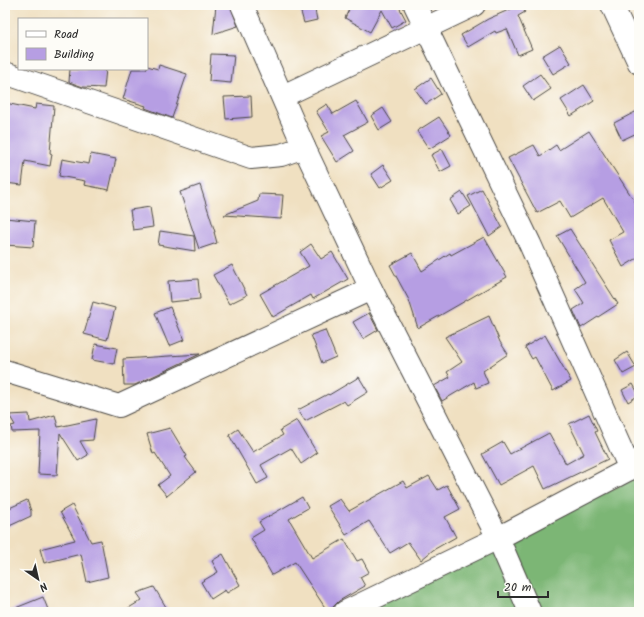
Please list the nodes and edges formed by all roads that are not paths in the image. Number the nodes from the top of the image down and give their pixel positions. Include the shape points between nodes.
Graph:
1 (242, 5) edge
2 (415, 5) edge
3 (474, 5) edge
4 (612, 5) edge
5 (425, 27) junction
6 (639, 63) edge
7 (5, 73) edge
8 (283, 96) junction
9 (304, 147) junction
10 (371, 289) junction
11 (5, 372) edge
12 (634, 467) edge
13 (498, 538) junction
14 (345, 612) edge
15 (530, 612) edge

1 - 8 street
2 - 5 street
3 - 5 street
4 - 6 street
5 - 8 street
5 - 12 street
7 - 9 street via 251,158 280,155
8 - 9 street
9 - 10 street
10 - 11 street via 119,406
10 - 13 street
12 - 13 street
13 - 14 street
13 - 15 street

